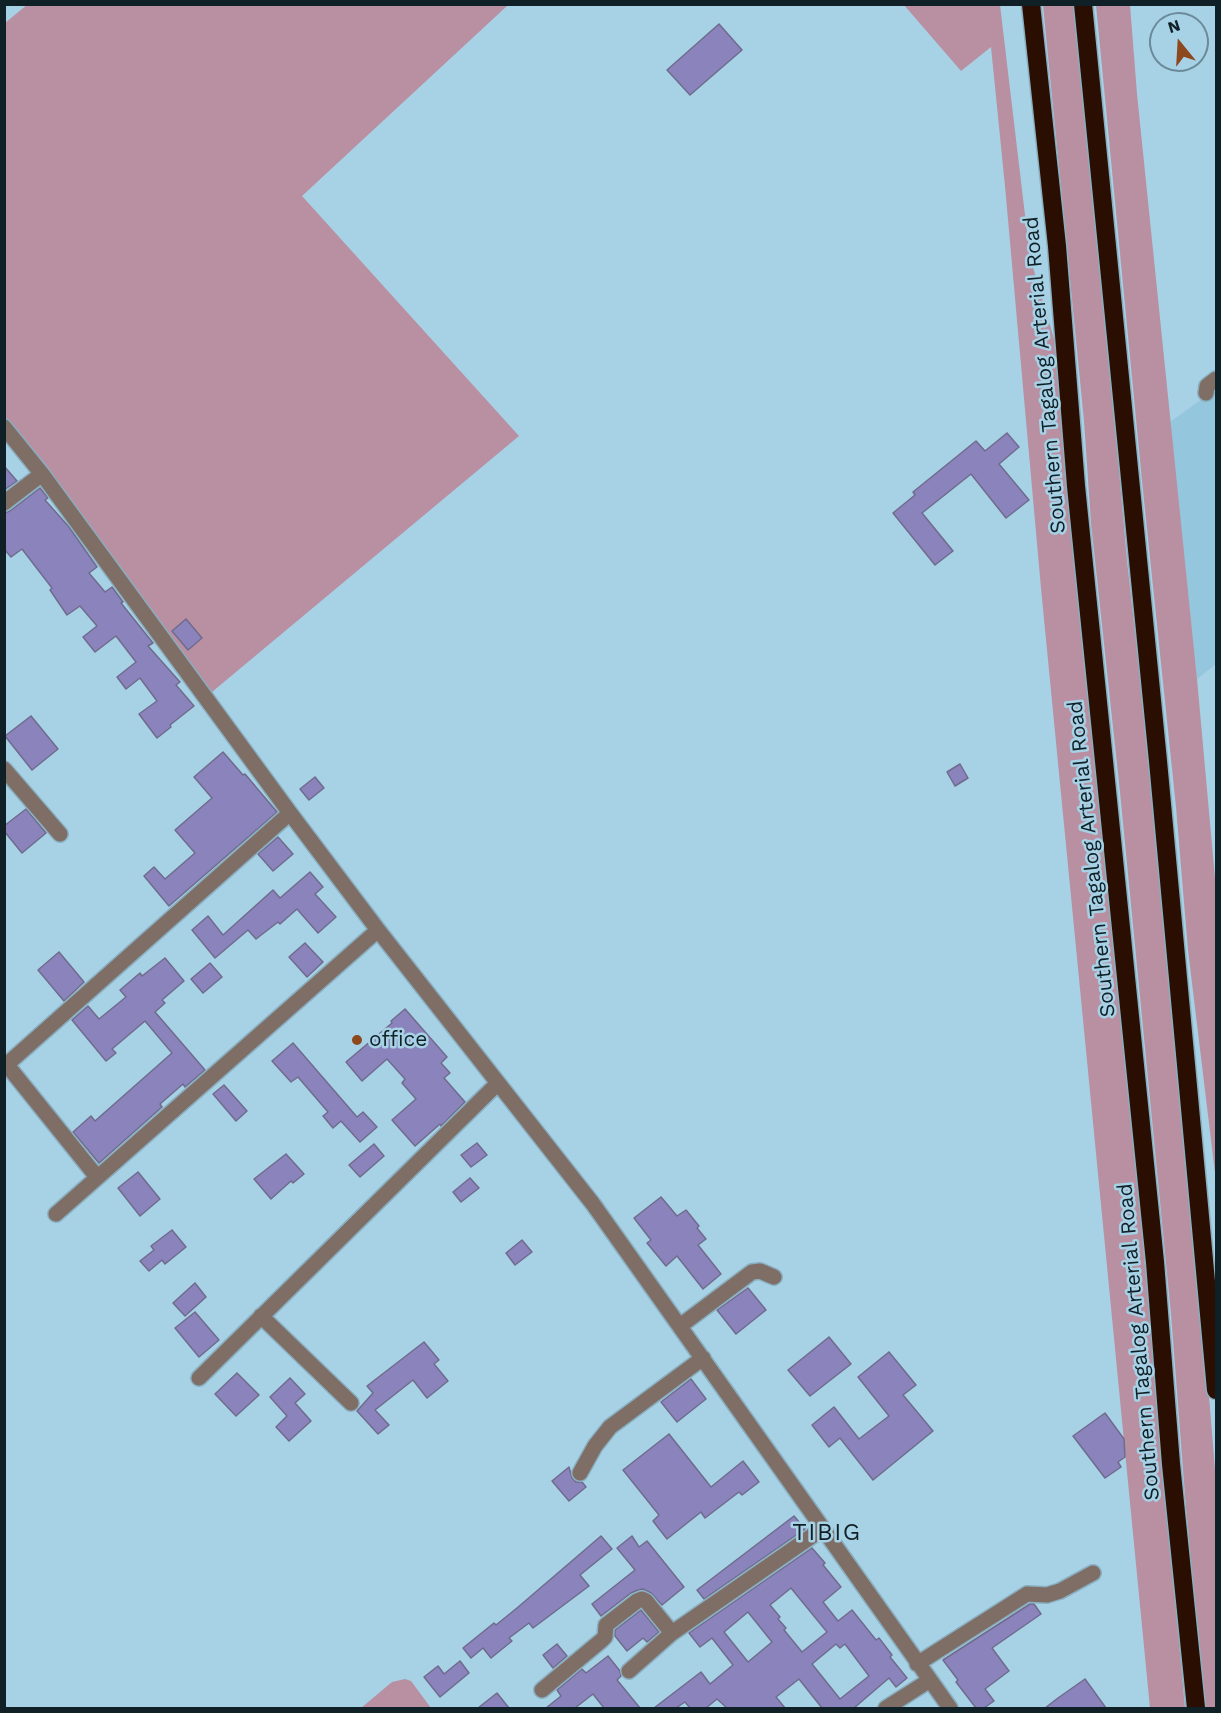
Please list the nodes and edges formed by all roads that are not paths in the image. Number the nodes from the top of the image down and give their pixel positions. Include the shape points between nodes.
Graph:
1 (1031, 4) edge
2 (1083, 4) edge
3 (1216, 379) edge
4 (1206, 393) dead end
5 (4, 427) edge
6 (42, 474) junction
7 (4, 503) edge
8 (4, 769) edge
9 (290, 813) junction
10 (60, 834) dead end
11 (378, 930) junction
12 (6, 1066) edge
13 (498, 1083) junction
14 (1194, 1142) junction
15 (97, 1177) junction
16 (56, 1214) dead end
17 (774, 1277) dead end
18 (1216, 1282) edge
19 (261, 1316) junction
20 (680, 1326) junction
21 (703, 1358) junction
22 (199, 1378) dead end
23 (1216, 1390) edge
24 (351, 1403) dead end
25 (580, 1473) dead end
26 (822, 1529) junction
27 (1093, 1573) dead end
28 (672, 1633) junction
29 (917, 1664) junction
30 (629, 1671) dead end
31 (930, 1680) junction
32 (542, 1690) dead end
33 (886, 1708) edge
34 (950, 1708) edge
35 (1196, 1708) edge

1 - 35 highway, Southern Tagalog Arterial Road
2 - 14 highway
3 - 4 street via 1207,386
5 - 6 street
6 - 7 street
6 - 9 street
8 - 10 street
9 - 11 street
9 - 12 street
11 - 13 street
11 - 15 street
12 - 15 street
13 - 19 street
13 - 20 street via 593,1204
14 - 18 highway
14 - 23 highway
15 - 16 street
17 - 20 street via 752,1272
19 - 22 street
19 - 24 street
20 - 21 street
21 - 25 street via 610,1427
21 - 26 street
26 - 28 street
26 - 29 street
27 - 29 street via 1060,1591 1027,1594
28 - 30 street
28 - 32 street via 646,1601 639,1599 607,1624 602,1640
29 - 31 street
31 - 33 street
31 - 34 street

